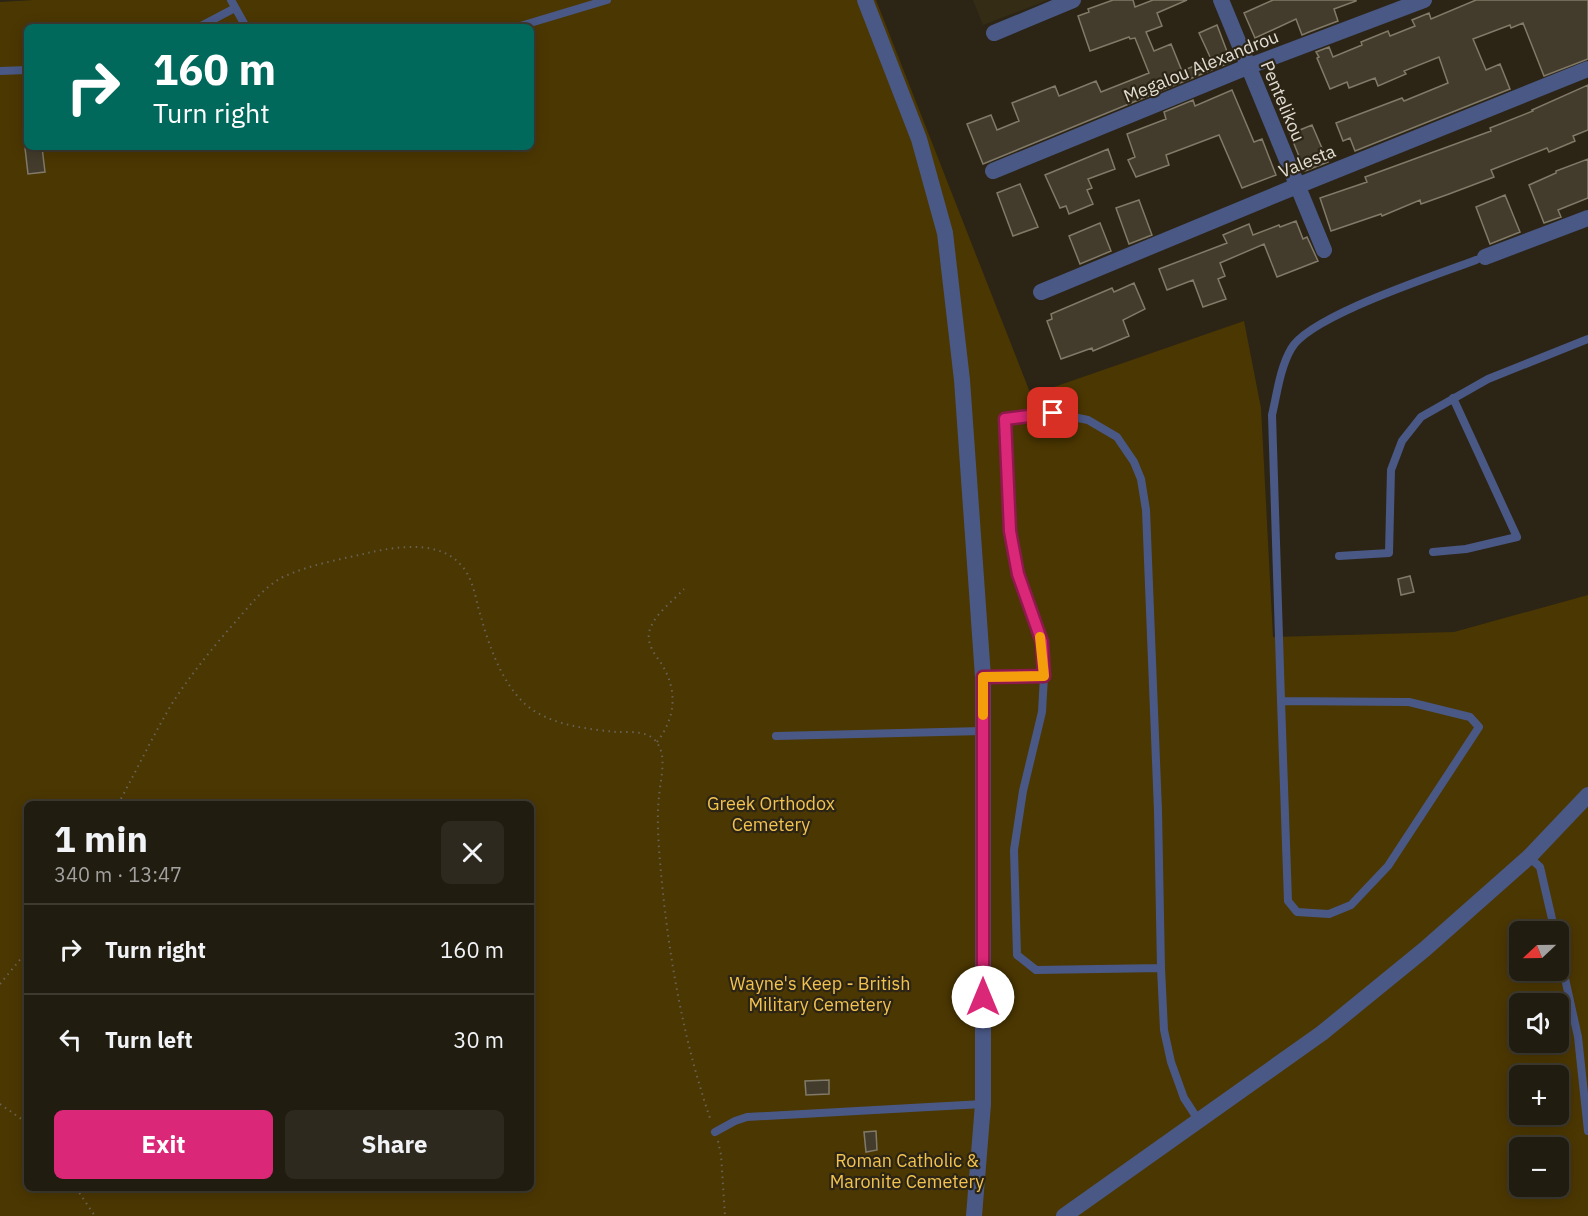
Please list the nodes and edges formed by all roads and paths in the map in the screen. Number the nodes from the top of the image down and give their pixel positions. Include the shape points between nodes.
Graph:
1 (607, 0) edge
2 (866, 0) edge
3 (1073, 0) edge
4 (1221, 0) edge
5 (1424, 0) edge
6 (233, 4) edge
7 (204, 24) edge
8 (244, 24) edge
9 (527, 24) edge
10 (994, 33) dead end
11 (1247, 67) junction
12 (1588, 69) edge
13 (24, 70) edge
14 (0, 71) edge
15 (993, 171) dead end
16 (1297, 186) junction
17 (1587, 220) edge
18 (1324, 250) dead end
19 (1480, 258) joint
20 (1041, 292) dead end
21 (1588, 339) edge
22 (1452, 398) junction
23 (1433, 552) dead end
24 (1339, 556) dead end
25 (684, 589) dead end
26 (1044, 676) junction
27 (983, 677) junction
28 (1281, 701) junction
29 (983, 731) junction
30 (776, 736) dead end
31 (657, 742) junction
32 (1588, 795) edge
33 (120, 801) edge
34 (1529, 857) junction
35 (1552, 921) edge
36 (24, 955) edge
37 (1161, 968) junction
38 (1566, 981) edge
39 (0, 984) edge
40 (0, 1104) edge
41 (984, 1104) junction
42 (24, 1121) edge
43 (1199, 1121) junction
44 (1588, 1131) edge
45 (715, 1132) junction
46 (78, 1191) edge
47 (95, 1216) edge
48 (725, 1216) edge
49 (974, 1216) edge
50 (1064, 1216) edge

1 - 9 lane
2 - 27 street via 919,139 945,232 962,380
3 - 10 street
4 - 11 street, Pentelikou
5 - 11 street, Megalou Alexandrou
6 - 7 lane
6 - 8 lane
11 - 15 street, Megalou Alexandrou
11 - 16 street, Pentelikou
12 - 16 street, Valesta
13 - 14 lane
16 - 18 street, Pentelikou
16 - 20 street, Valesta
17 - 19 street
19 - 28 lane via 1348,309 1314,327 1291,347 1272,415
21 - 22 lane via 1488,379
22 - 23 lane via 1517,537
22 - 24 lane via 1421,417 1402,441 1391,470 1389,553
25 - 31 path via 655,620 648,635 673,690 670,718
26 - 27 lane
26 - 37 lane via 1042,712 1014,850 1017,954 1036,970
26 - 37 lane via 1042,642 1018,574 1010,531 1005,419 1053,413 1088,420 1117,437 1141,478 1146,510
27 - 29 street
28 - 28 lane via 1288,901 1297,912 1329,914 1351,905 1388,866 1479,727 1470,717 1409,702
29 - 30 lane
29 - 41 street
31 - 33 path via 650,736 553,721 535,712 510,687 500,668 474,589 461,564 452,556 419,546 382,550 295,572 269,586 254,600 175,700
31 - 45 path via 662,757 659,844 669,941 692,1058
32 - 34 street
34 - 35 lane via 1540,867
34 - 43 street via 1322,1034
36 - 39 path
37 - 43 lane via 1164,1030 1171,1062 1184,1098
38 - 44 lane via 1578,1037
40 - 42 path
41 - 45 lane via 747,1118
41 - 49 street
43 - 50 street
45 - 48 path via 721,1155
46 - 47 path

